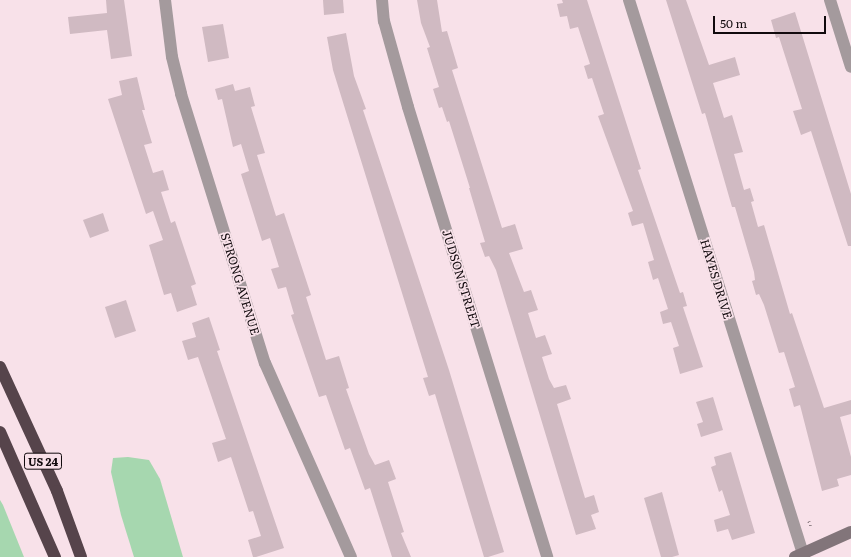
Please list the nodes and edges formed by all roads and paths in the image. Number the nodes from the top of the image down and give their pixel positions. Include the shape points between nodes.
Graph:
1 (165, 0) edge
2 (382, 0) edge
3 (629, 0) edge
4 (830, 0) edge
5 (851, 67) edge
6 (0, 367) edge
7 (0, 432) edge
8 (810, 521) dead end
9 (811, 526) dead end
10 (851, 532) edge
11 (800, 556) edge
12 (55, 557) edge
13 (81, 557) edge
14 (351, 557) edge
15 (547, 557) edge

1 - 14 street, STRONG AVENUE via 172,58 181,94 265,363
2 - 15 street, JUDSON STREET via 384,21 408,107
3 - 11 street, HAYES DRIVE
4 - 5 street
6 - 13 highway, US 24 via 57,491
7 - 12 highway, US 24
8 - 9 path
10 - 11 street

